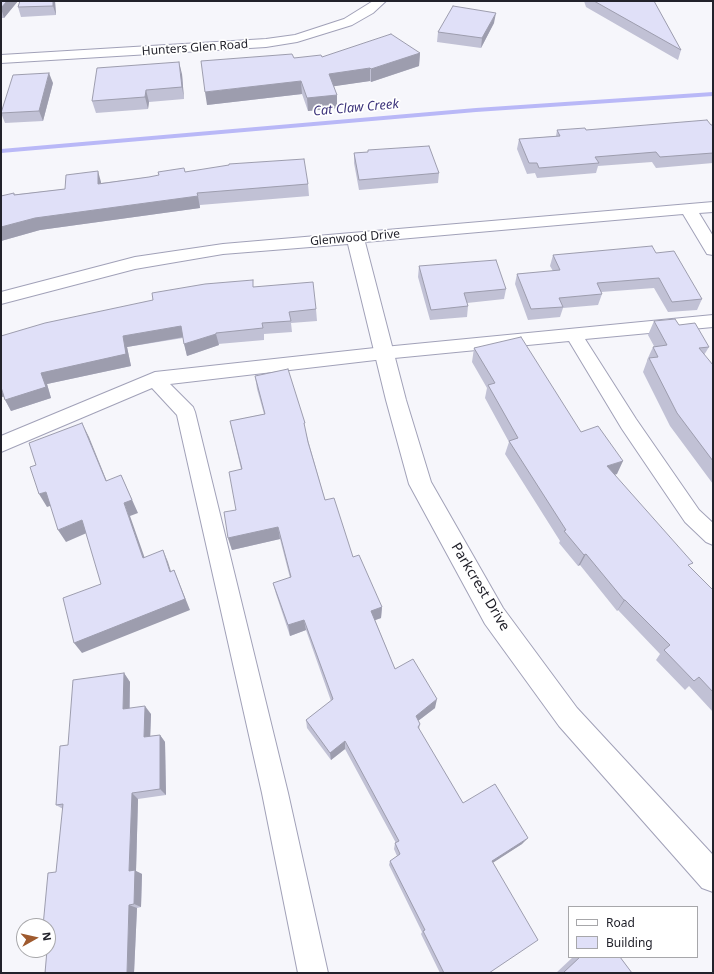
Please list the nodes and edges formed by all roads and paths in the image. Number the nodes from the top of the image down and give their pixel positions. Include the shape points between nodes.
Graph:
1 (380, 1) edge
2 (1, 59) edge
3 (713, 207) edge
4 (688, 209) junction
5 (355, 238) junction
6 (713, 250) edge
7 (1, 298) edge
8 (713, 321) edge
9 (574, 334) junction
10 (384, 353) junction
11 (155, 379) junction
12 (1, 444) edge
13 (713, 536) edge
14 (713, 877) edge
15 (312, 973) edge

1 - 2 street, Hunters Glen Road via 348,22 297,38 180,49
3 - 4 street, Glenwood Drive
4 - 5 street, Glenwood Drive
4 - 6 street
5 - 7 street, Glenwood Drive via 223,249 135,263
5 - 10 street, Parkcrest Drive
8 - 9 lane
9 - 10 lane
9 - 13 lane via 629,424 692,516
10 - 11 lane
10 - 14 street, Parkcrest Drive via 420,484 494,616 568,717
11 - 12 lane
11 - 15 lane via 186,412 275,793

